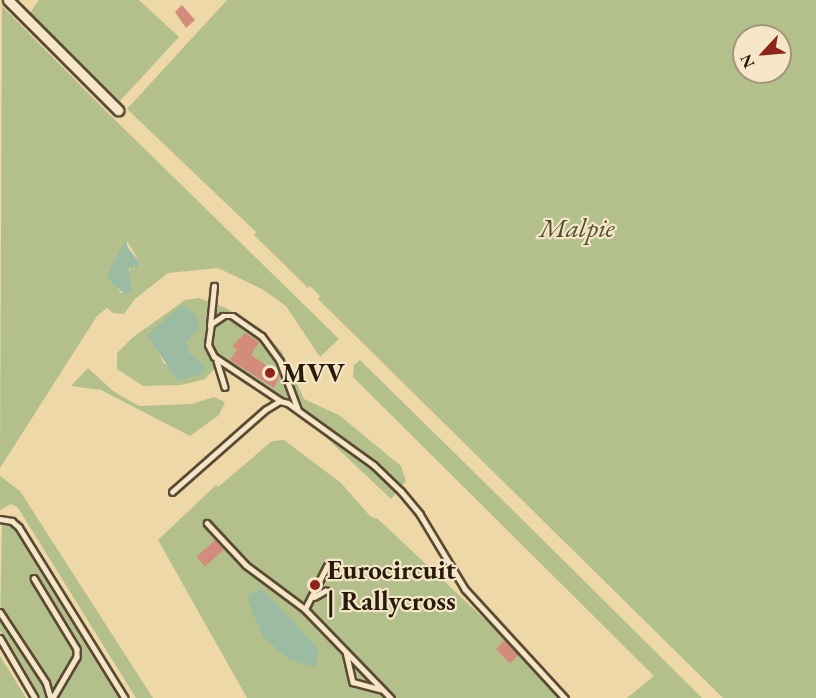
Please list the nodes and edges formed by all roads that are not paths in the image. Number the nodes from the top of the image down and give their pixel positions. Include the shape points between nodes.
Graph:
1 (8, 0) edge
2 (118, 110) dead end
3 (214, 286) dead end
4 (210, 326) junction
5 (216, 359) junction
6 (225, 387) dead end
7 (280, 401) junction
8 (298, 409) junction
9 (172, 492) dead end
10 (0, 519) edge
11 (207, 523) dead end
12 (327, 566) dead end
13 (34, 578) dead end
14 (325, 591) dead end
15 (314, 597) junction
16 (304, 609) junction
17 (0, 612) edge
18 (0, 638) edge
19 (344, 650) junction
20 (383, 691) junction
21 (35, 698) edge
22 (52, 698) edge
23 (125, 698) edge
24 (391, 698) edge
25 (565, 698) edge

1 - 2 street
3 - 4 lane
4 - 5 lane via 208,345
4 - 8 lane via 227,315 254,328 280,361
5 - 6 lane
5 - 7 lane
7 - 8 lane
7 - 9 lane
8 - 25 lane via 374,465 401,491 420,514 465,589
10 - 23 lane via 12,520 19,527
11 - 16 lane via 246,565
12 - 15 lane
13 - 22 lane via 77,649 77,657
14 - 15 lane
15 - 16 lane
16 - 19 lane
17 - 22 lane
18 - 21 lane
19 - 20 lane
19 - 20 lane via 353,682
20 - 24 lane

